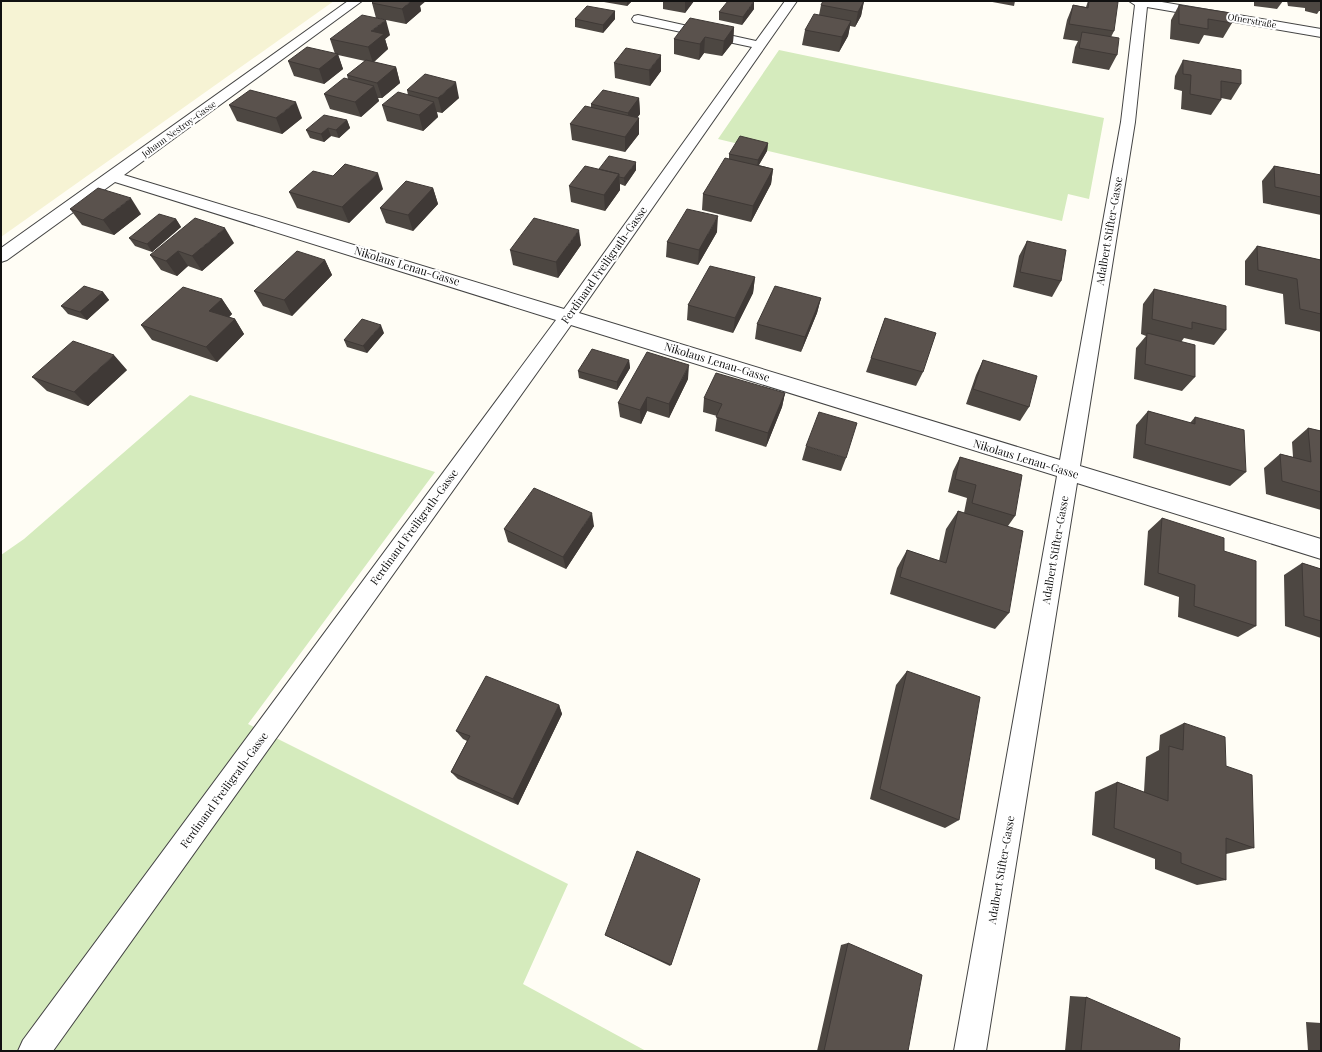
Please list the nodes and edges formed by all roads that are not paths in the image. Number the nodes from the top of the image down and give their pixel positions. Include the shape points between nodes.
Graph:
1 (356, 1) edge
2 (791, 1) edge
3 (1140, 1) edge
4 (638, 19) dead end
5 (1321, 33) edge
6 (759, 45) junction
7 (112, 176) junction
8 (1, 256) edge
9 (568, 316) junction
10 (1068, 472) junction
11 (1321, 549) edge
12 (34, 1051) edge
13 (970, 1051) edge

1 - 7 street, Johann Nestroy-Gasse
2 - 6 street, Ferdinand Freiligrath-Gasse
3 - 5 street, Ofnerstraße
3 - 10 street, Adalbert Stifter-Gasse via 1128,122
4 - 6 street
6 - 9 street, Ferdinand Freiligrath-Gasse
7 - 8 street, Johann Nestroy-Gasse
7 - 9 street, Nikolaus Lenau-Gasse
9 - 10 street, Nikolaus Lenau-Gasse
9 - 12 street, Ferdinand Freiligrath-Gasse
10 - 11 street, Nikolaus Lenau-Gasse
10 - 13 street, Adalbert Stifter-Gasse

